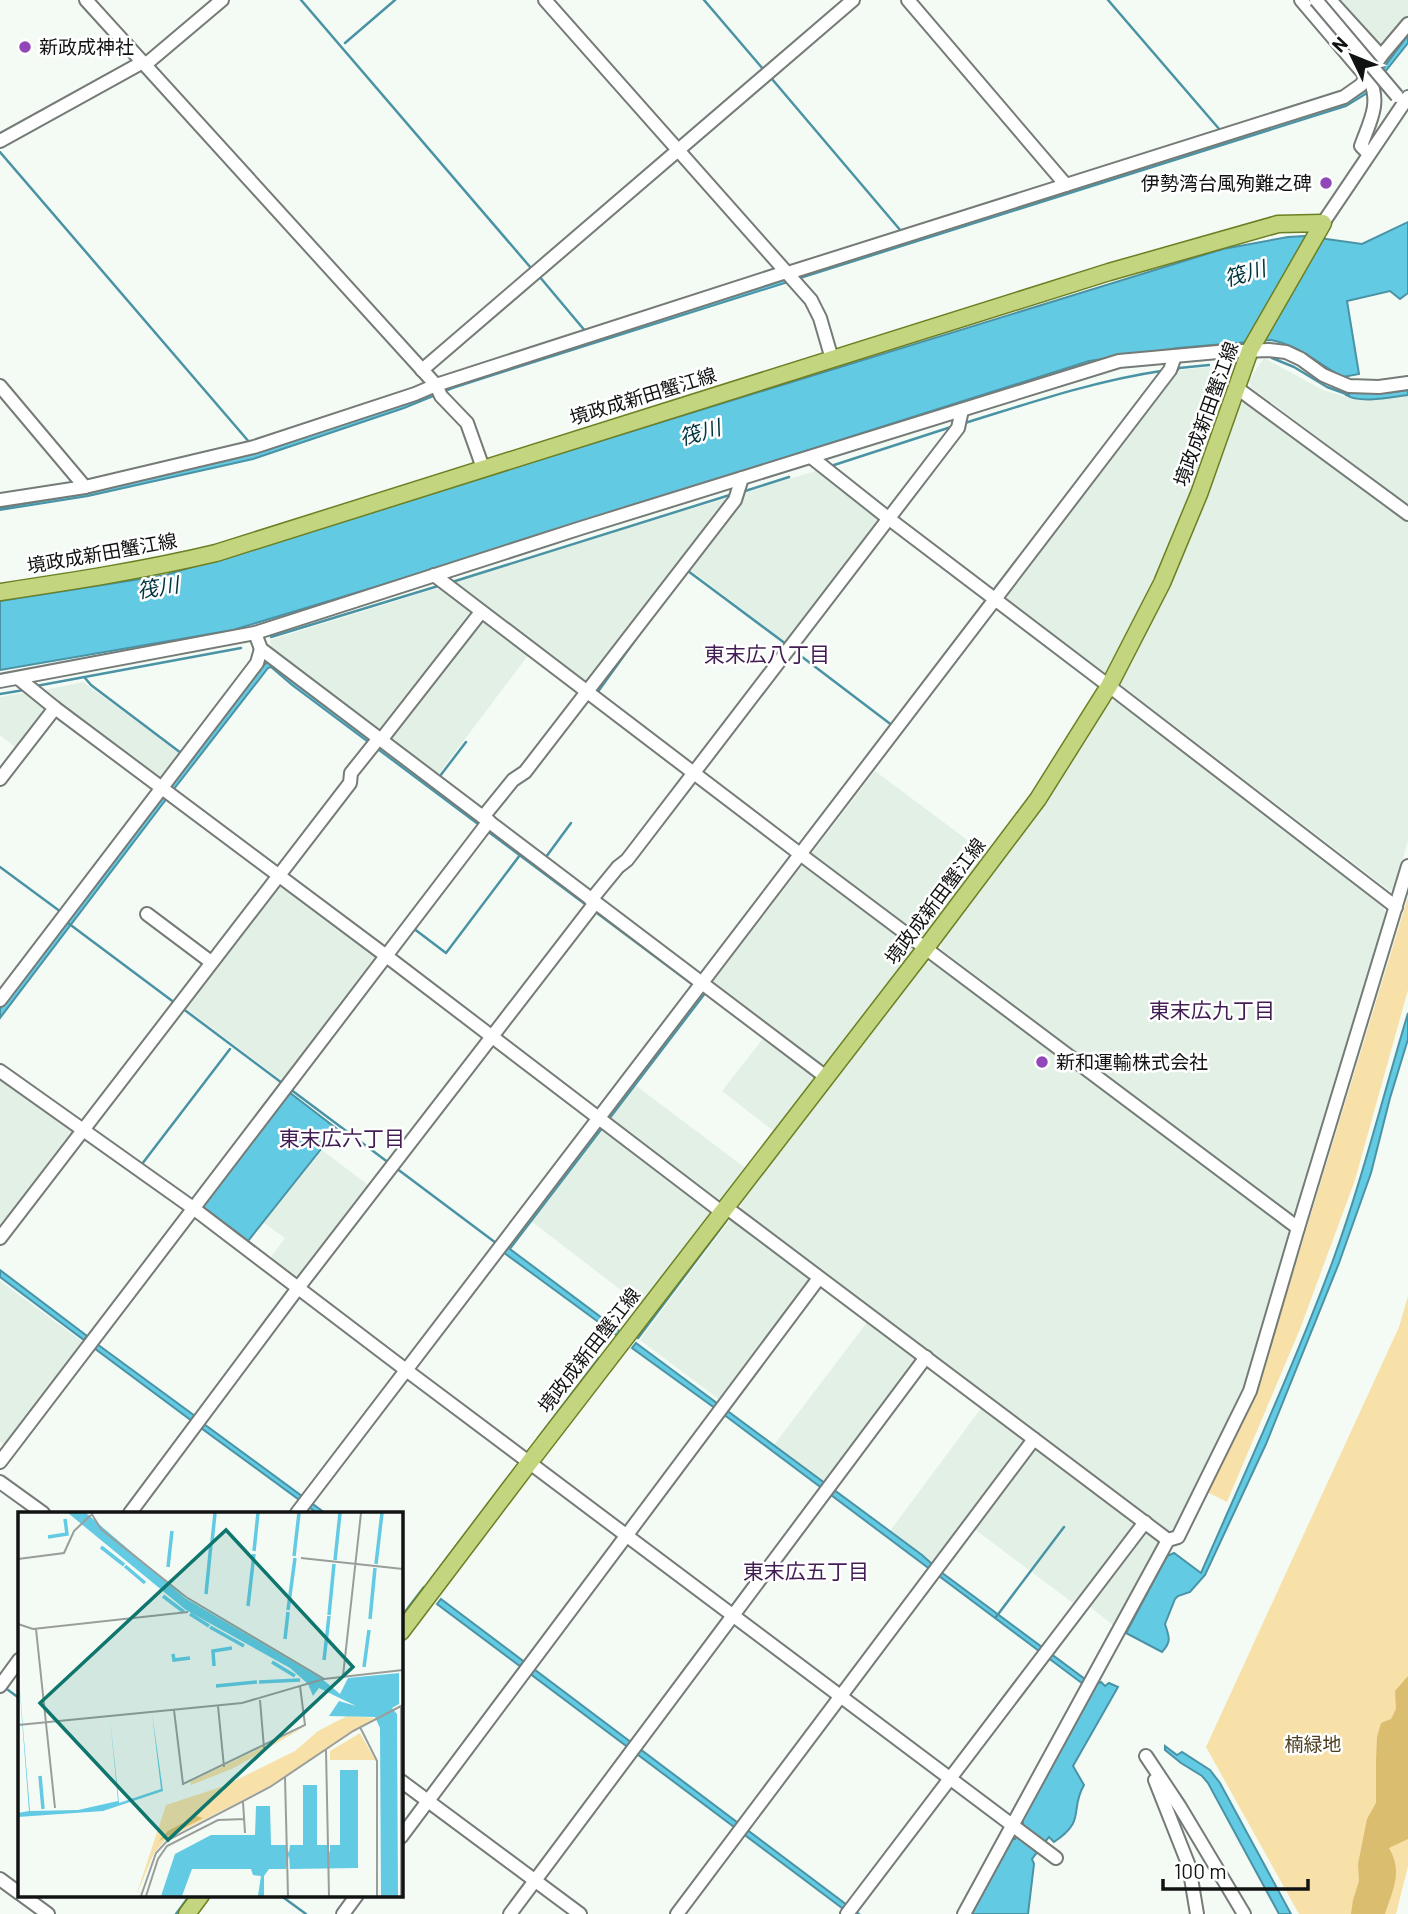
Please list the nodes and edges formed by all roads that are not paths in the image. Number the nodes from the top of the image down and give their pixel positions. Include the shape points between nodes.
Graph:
1 (86, 0) edge
2 (222, 0) edge
3 (545, 0) edge
4 (853, 0) edge
5 (908, 0) edge
6 (1301, 0) edge
7 (1316, 0) edge
8 (1330, 0) edge
9 (1408, 24) edge
10 (1381, 56) junction
11 (144, 64) junction
12 (1370, 83) junction
13 (1403, 99) edge
14 (0, 141) edge
15 (678, 149) junction
16 (1369, 154) junction
17 (1066, 185) junction
18 (1321, 228) junction
19 (790, 275) junction
20 (1250, 350) junction
21 (1175, 356) junction
22 (832, 359) junction
23 (422, 370) junction
24 (1408, 383) edge
25 (0, 386) edge
26 (1237, 387) junction
27 (438, 391) junction
28 (962, 410) junction
29 (811, 457) junction
30 (483, 468) junction
31 (742, 478) junction
32 (85, 487) junction
33 (0, 500) edge
34 (1408, 514) edge
35 (888, 518) junction
36 (434, 575) junction
37 (0, 592) edge
38 (994, 600) junction
39 (481, 612) junction
40 (255, 634) junction
41 (261, 649) junction
42 (18, 678) junction
43 (0, 681) edge
44 (1108, 685) junction
45 (587, 692) junction
46 (55, 708) junction
47 (377, 741) junction
48 (694, 772) junction
49 (0, 779) edge
50 (166, 791) junction
51 (485, 823) junction
52 (800, 854) junction
53 (1408, 866) edge
54 (278, 874) junction
55 (593, 904) junction
56 (1396, 907) junction
57 (147, 914) dead end
58 (925, 948) junction
59 (385, 955) junction
60 (211, 962) junction
61 (702, 982) junction
62 (0, 999) edge
63 (492, 1038) junction
64 (0, 1071) edge
65 (826, 1077) junction
66 (602, 1120) junction
67 (82, 1130) junction
68 (192, 1208) junction
69 (725, 1210) junction
70 (1298, 1228) junction
71 (0, 1238) edge
72 (819, 1278) junction
73 (298, 1288) junction
74 (926, 1357) junction
75 (406, 1370) junction
76 (1034, 1439) junction
77 (0, 1462) edge
78 (529, 1463) junction
79 (0, 1482) edge
80 (302, 1506) edge
81 (42, 1512) edge
82 (131, 1512) edge
83 (1145, 1522) junction
84 (627, 1536) junction
85 (1168, 1540) junction
86 (733, 1615) junction
87 (402, 1631) edge
88 (18, 1661) edge
89 (0, 1686) edge
90 (839, 1696) junction
91 (949, 1779) junction
92 (402, 1782) edge
93 (428, 1801) junction
94 (1014, 1828) junction
95 (402, 1836) edge
96 (1052, 1856) dead end
97 (0, 1879) edge
98 (535, 1881) junction
99 (18, 1889) edge
100 (26, 1896) edge
101 (200, 1896) edge
102 (356, 1896) edge
103 (849, 1912) edge
104 (48, 1914) edge
105 (187, 1914) edge
106 (343, 1914) edge
107 (510, 1914) edge
108 (580, 1914) edge
109 (677, 1914) edge
110 (964, 1914) edge
111 (1197, 1914) edge
112 (1244, 1914) edge

1 - 11 street
2 - 11 street
3 - 15 street
4 - 15 street
5 - 17 street
6 - 12 street
7 - 13 street, bridge
8 - 10 street
9 - 10 street
10 - 12 street
11 - 14 street
11 - 23 street
12 - 16 street via 1376,99 1362,146
12 - 17 street via 1328,103
13 - 16 street
15 - 19 street
15 - 23 street
16 - 18 street
17 - 19 street
18 - 20 main road, 境政成新田蟹江線
18 - 22 main road, 境政成新田蟹江線 via 1278,224
19 - 22 street via 820,318
19 - 27 street
20 - 21 street
20 - 24 street via 1286,352 1349,386
20 - 26 main road, 境政成新田蟹江線
21 - 28 street via 1119,361
21 - 38 street via 1170,370
22 - 30 main road, 境政成新田蟹江線
23 - 27 street
25 - 32 street
26 - 34 street
26 - 44 main road, 境政成新田蟹江線 via 1162,583
27 - 30 street via 467,423
27 - 32 street via 415,394 254,447
28 - 29 street
28 - 35 street via 958,428
29 - 31 street
29 - 35 street
30 - 37 main road, 境政成新田蟹江線 via 216,553
31 - 36 street
31 - 45 street via 734,500
32 - 33 street
35 - 38 street
35 - 48 street
36 - 39 street
36 - 40 street
38 - 44 street
38 - 52 street
39 - 45 street
39 - 47 street
40 - 41 street
40 - 42 street
41 - 47 street
41 - 50 street via 257,663
42 - 43 street
42 - 46 street
44 - 56 street
44 - 58 main road, 境政成新田蟹江線 via 1038,799
45 - 48 street
45 - 51 street via 525,772 513,780
46 - 49 street
46 - 50 street
47 - 51 street
47 - 54 street
48 - 52 street
48 - 55 street
50 - 54 street
50 - 62 street
51 - 55 street
51 - 59 street
52 - 58 street
52 - 61 street
53 - 56 street
54 - 59 street
54 - 60 street
55 - 61 street
55 - 63 street
56 - 70 street
57 - 60 street
58 - 65 main road, 境政成新田蟹江線
58 - 70 street
59 - 63 street
59 - 68 street
60 - 67 street
61 - 65 street
61 - 66 street
63 - 66 street
63 - 73 street
64 - 67 street
65 - 69 main road, 境政成新田蟹江線
66 - 69 street
66 - 75 street
67 - 68 street
67 - 71 street
68 - 73 street
68 - 77 street
69 - 72 street
69 - 78 main road, 境政成新田蟹江線
70 - 85 street via 1250,1391 1178,1537
72 - 74 street
72 - 84 street
73 - 75 street
73 - 82 street
74 - 76 street
74 - 86 street
75 - 78 street
75 - 80 street
76 - 83 street
76 - 90 street
78 - 84 street
78 - 87 main road, 境政成新田蟹江線
79 - 81 street
83 - 85 street
83 - 91 street
84 - 86 street
84 - 93 street
85 - 94 street
86 - 90 street
86 - 98 street
88 - 89 street
90 - 91 street
90 - 109 street
91 - 94 street
91 - 103 street
92 - 93 street
93 - 95 street
93 - 98 street
94 - 96 street
94 - 110 street
97 - 99 street
98 - 107 street
98 - 108 street
100 - 104 street
101 - 105 main road
102 - 106 street
111 - 112 street via 1189,1866 1146,1756

